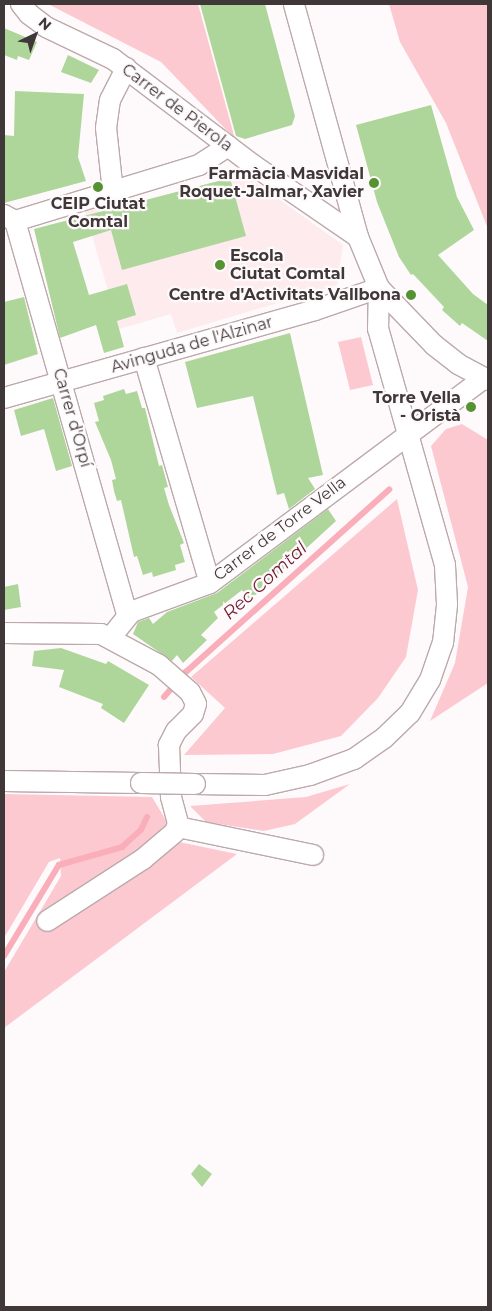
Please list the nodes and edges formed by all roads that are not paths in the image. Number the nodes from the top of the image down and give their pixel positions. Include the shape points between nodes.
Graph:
1 (21, 4) edge
2 (294, 4) edge
3 (126, 68) junction
4 (228, 146) junction
5 (113, 192) junction
6 (10, 218) edge
7 (358, 237) junction
8 (379, 288) junction
9 (144, 358) junction
10 (486, 379) edge
11 (62, 381) junction
12 (4, 398) edge
13 (408, 436) junction
14 (210, 582) junction
15 (127, 615) junction
16 (4, 633) edge
17 (111, 638) junction
18 (4, 781) edge
19 (178, 827) junction
20 (313, 856) dead end
21 (47, 921) dead end

1 - 3 street, Carrer de Pierola via 46,27
2 - 7 street
3 - 4 street, Carrer de Pierola
3 - 5 street via 110,100 106,128
4 - 5 street via 199,165
4 - 7 street, Carrer de Pierola
5 - 6 street
6 - 11 street, Carrer d'Orpí
7 - 8 street
8 - 9 street, Avinguda de l'Alzinar via 315,310
8 - 10 street via 434,345 458,364
8 - 13 street via 378,329
9 - 11 street, Avinguda de l'Alzinar
9 - 14 street
10 - 13 street, Carrer de Torre Vella
11 - 12 street, Avinguda de l'Alzinar
11 - 15 street, Carrer d'Orpí
13 - 14 street, Carrer de Torre Vella via 340,483
13 - 18 street, bridge via 445,565 447,604 443,644 430,680 410,713 384,738 354,759 310,775 265,785
14 - 15 street, Carrer de Torre Vella
15 - 17 street
16 - 17 street via 92,632
17 - 19 street via 145,656 178,681 196,704 193,714 176,731 169,745 171,797
19 - 20 street
19 - 21 street via 143,859

